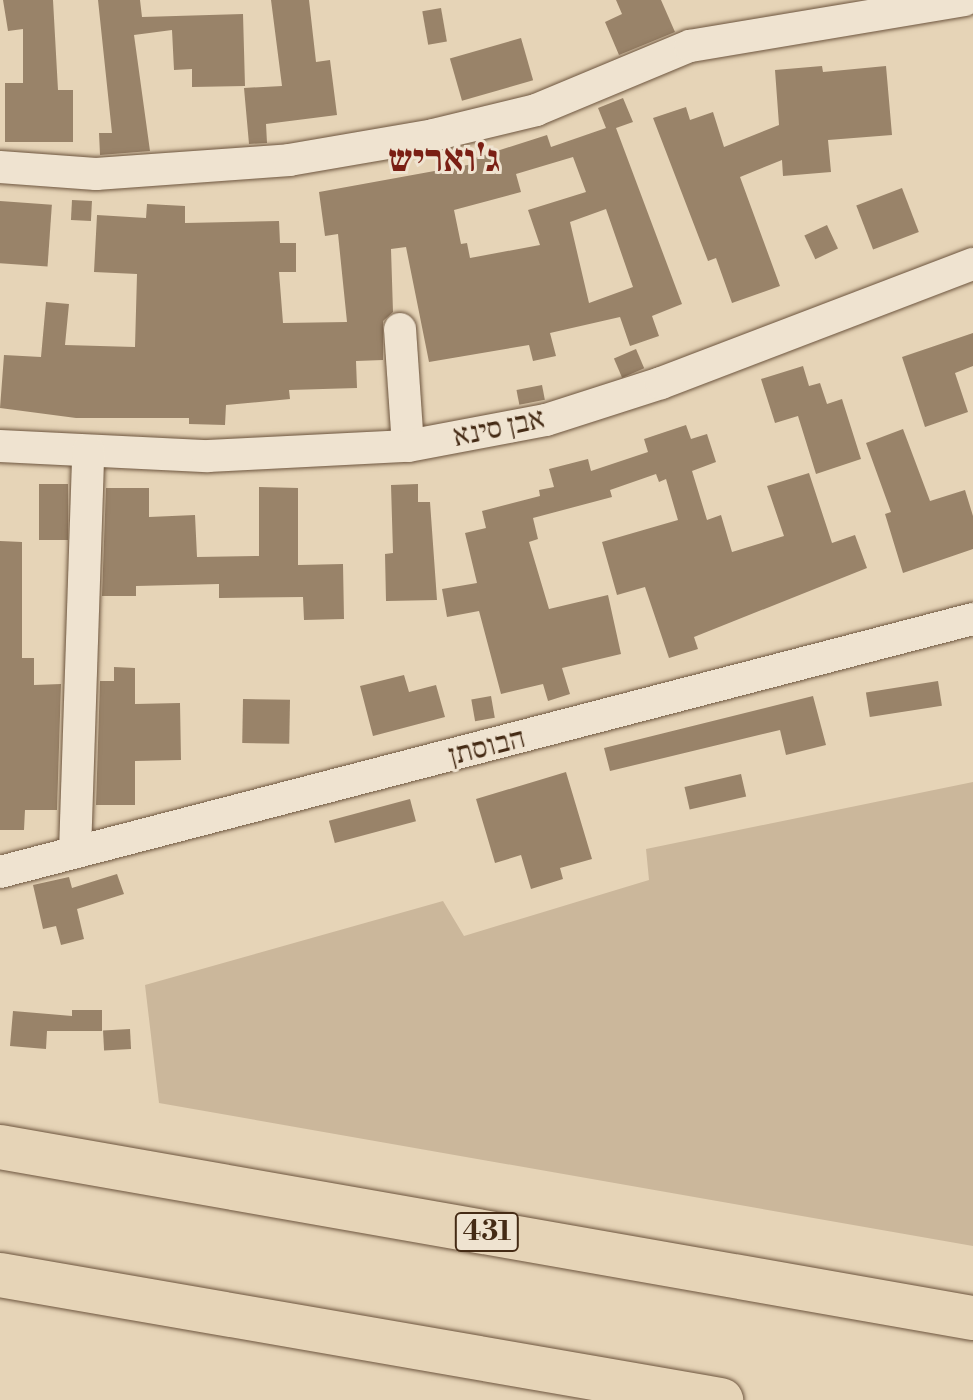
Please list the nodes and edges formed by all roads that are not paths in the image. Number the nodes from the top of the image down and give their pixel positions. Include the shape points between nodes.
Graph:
1 (964, 0) edge
2 (0, 167) edge
3 (973, 264) edge
4 (400, 329) dead end
5 (0, 446) edge
6 (408, 446) junction
7 (88, 451) junction
8 (973, 619) edge
9 (75, 852) junction
10 (0, 872) edge
11 (0, 1145) edge
12 (0, 1275) edge
13 (973, 1318) edge
14 (721, 1400) edge

1 - 2 street via 690,46 536,110 419,138 289,160 96,174
3 - 6 street, אבן סינא via 575,410
4 - 6 street
5 - 7 street, אבן סינא
6 - 7 street, אבן סינא via 208,456
7 - 9 street
8 - 9 street, הבוסתן
9 - 10 street, הבוסתן
11 - 13 highway, 431
12 - 14 highway

